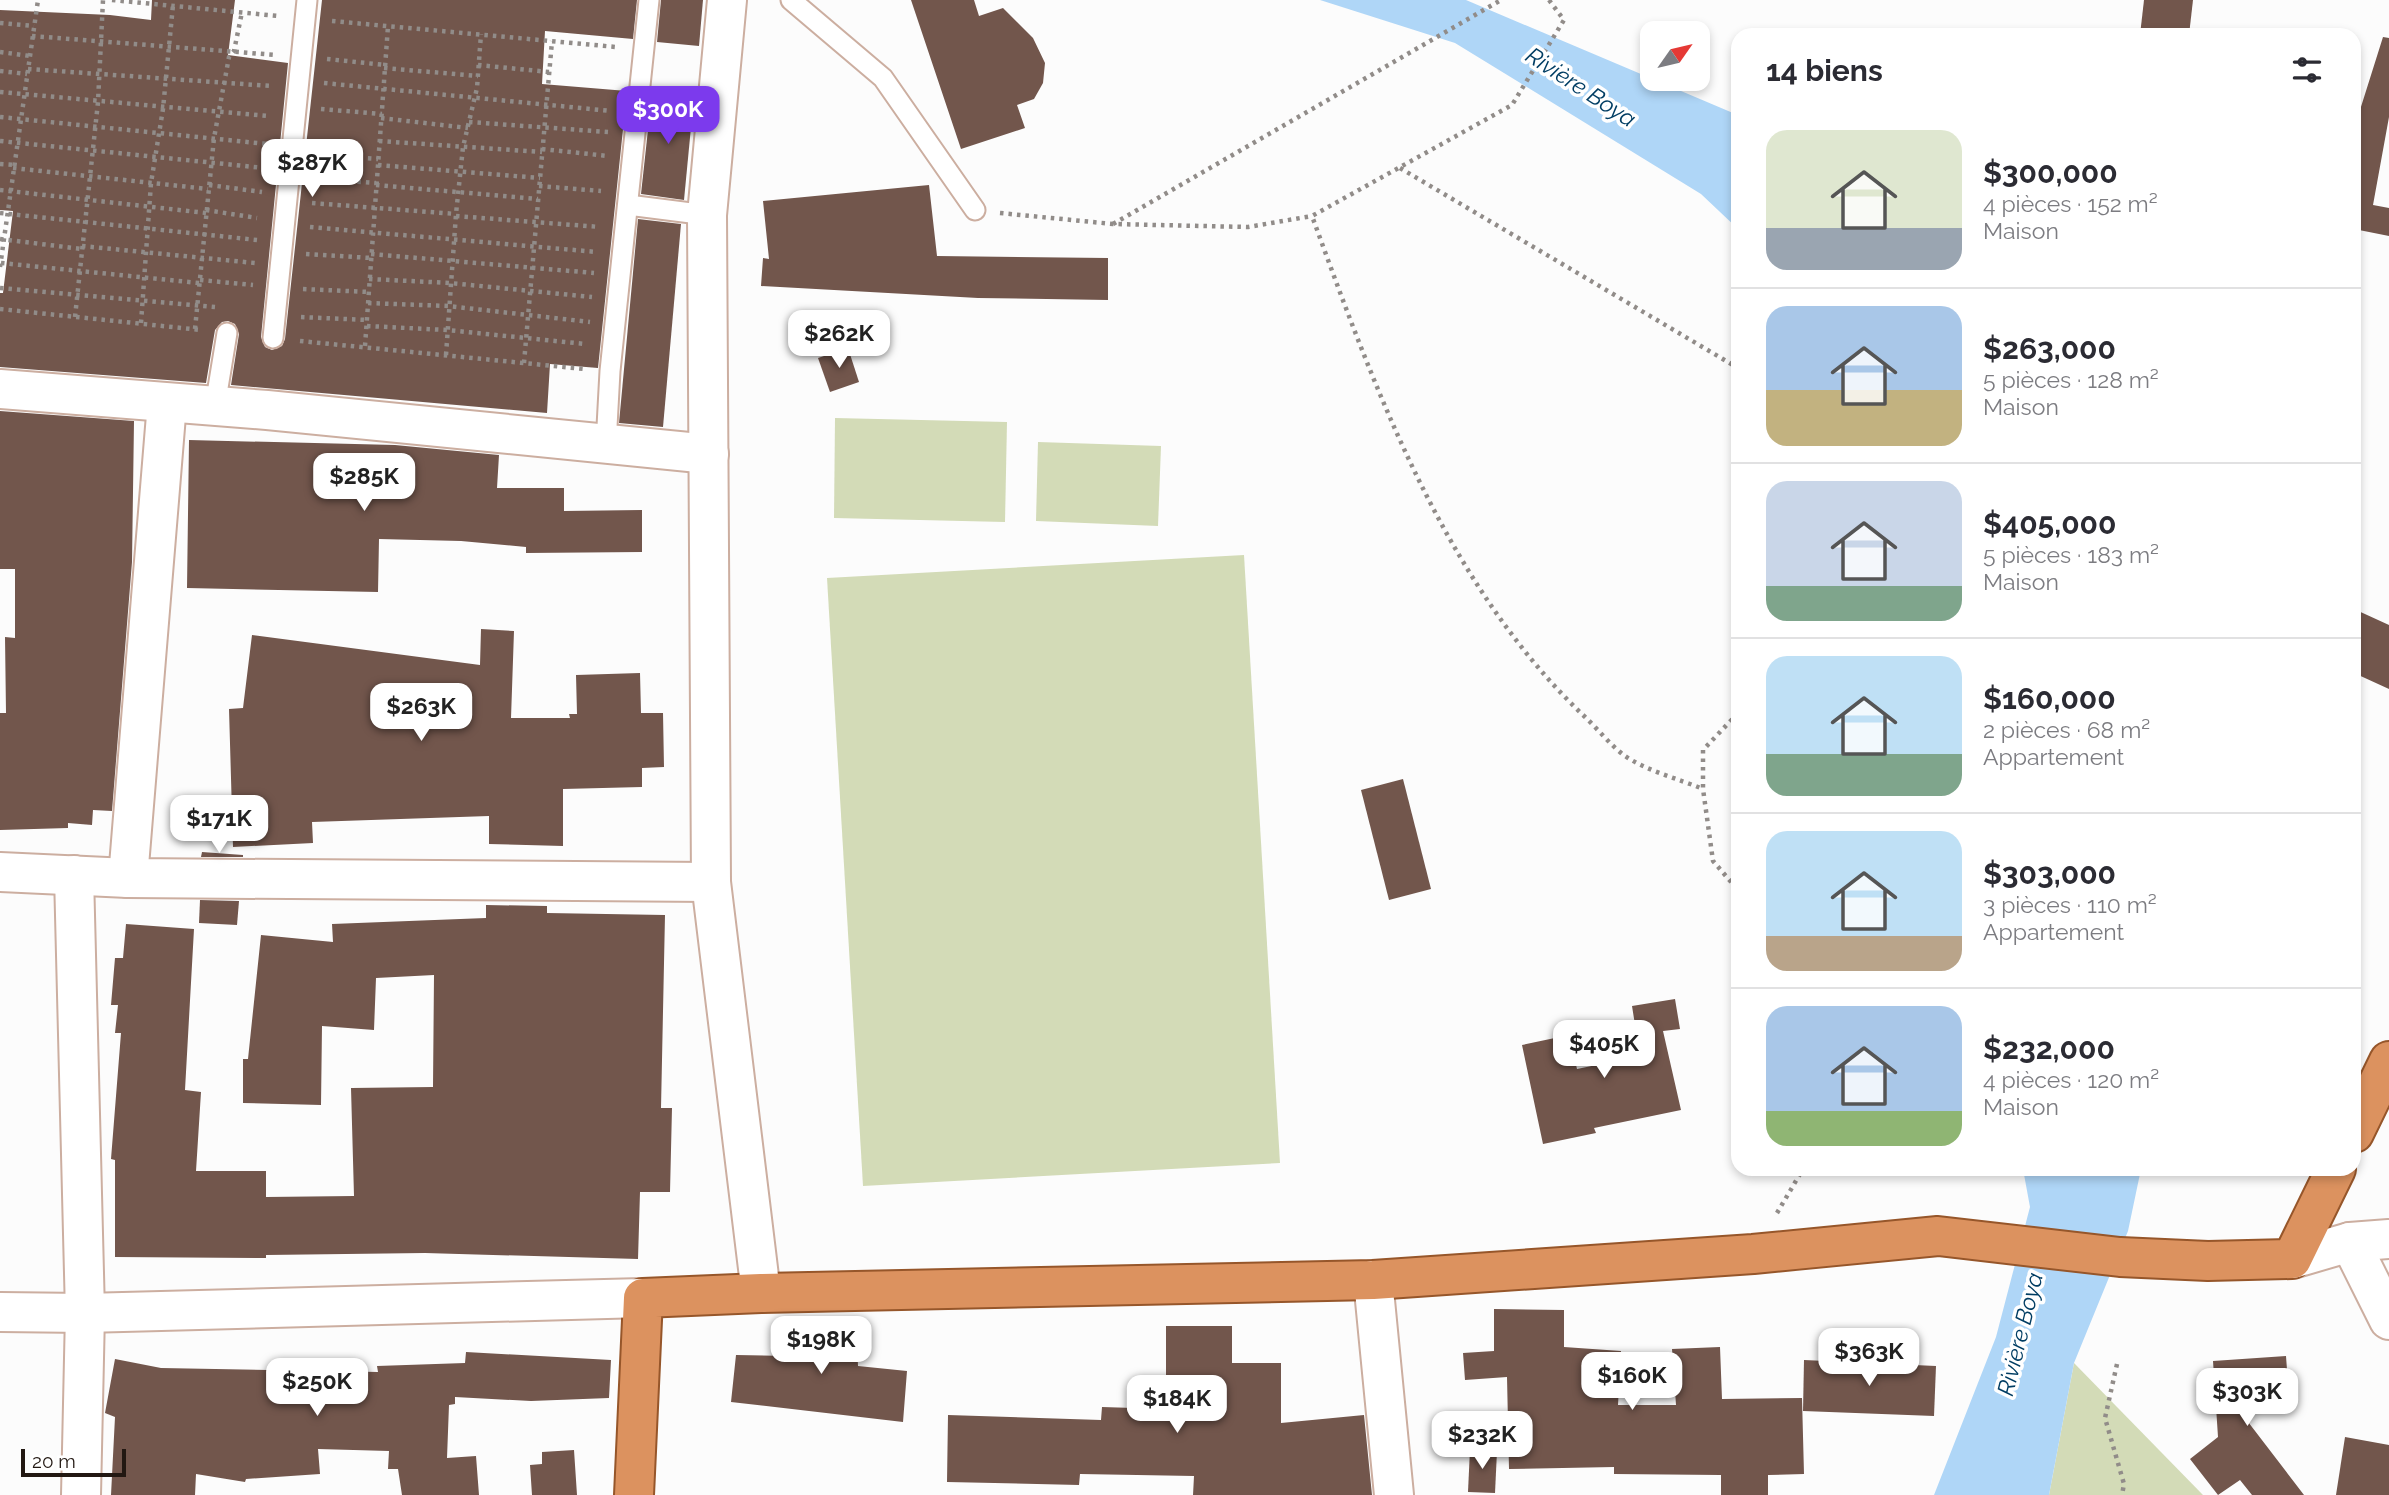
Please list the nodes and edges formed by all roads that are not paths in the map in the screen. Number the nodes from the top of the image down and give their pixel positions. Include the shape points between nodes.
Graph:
1 (649, 0) edge
2 (727, 0) edge
3 (791, 0) edge
4 (306, 9) edge
5 (629, 199) junction
6 (975, 211) road end
7 (707, 215) junction
8 (227, 333) road end
9 (273, 338) road end
10 (0, 389) edge
11 (167, 403) junction
12 (215, 406) junction
13 (606, 445) junction
14 (709, 454) junction
15 (0, 872) edge
16 (74, 875) junction
17 (128, 878) junction
18 (711, 882) junction
19 (2389, 1060) edge
20 (2361, 1118) edge
21 (2333, 1176) edge
22 (2389, 1239) edge
23 (2350, 1242) junction
24 (2292, 1259) junction
25 (1373, 1280) junction
26 (761, 1293) junction
27 (643, 1298) junction
28 (0, 1312) edge
29 (85, 1313) junction
30 (2389, 1320) edge
31 (81, 1495) edge
32 (634, 1495) edge
33 (1394, 1495) edge

1 - 5 lane
2 - 7 street
3 - 6 lane via 883,78
4 - 9 lane
5 - 7 lane
5 - 13 lane
7 - 14 street
8 - 12 lane
10 - 11 street
11 - 12 street
11 - 17 street
12 - 13 street
13 - 14 street
14 - 18 street
15 - 16 street
16 - 17 street
16 - 29 street
17 - 18 street
18 - 26 street
19 - 20 highway
21 - 24 highway
22 - 23 street
23 - 24 street
23 - 30 street
24 - 25 highway via 2120,1257 1938,1236 1753,1254
25 - 26 highway
25 - 33 street
26 - 27 highway
27 - 29 street
27 - 32 highway
28 - 29 street
29 - 31 street

